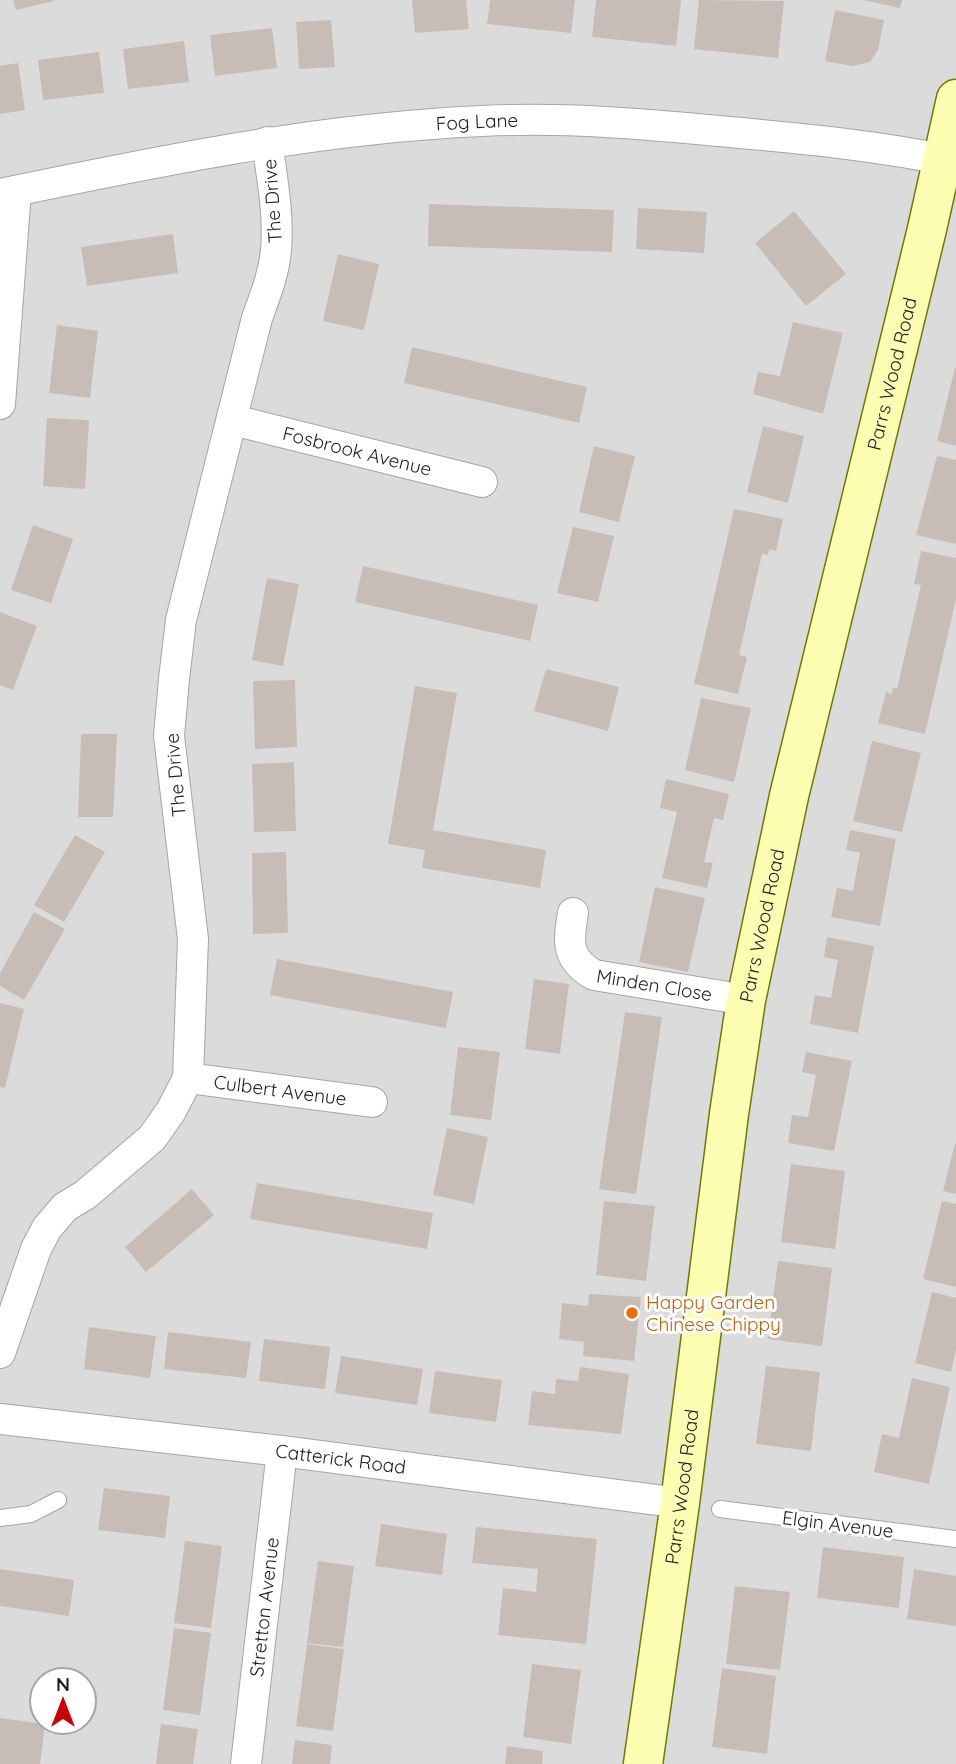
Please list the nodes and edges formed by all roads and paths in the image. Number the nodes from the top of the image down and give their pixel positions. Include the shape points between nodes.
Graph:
1 (956, 99) edge
2 (267, 142) junction
3 (950, 160) edge
4 (8, 193) edge
5 (0, 404) edge
6 (233, 420) junction
7 (482, 482) dead end
8 (573, 913) dead end
9 (746, 1000) junction
10 (188, 1078) junction
11 (372, 1102) dead end
12 (0, 1353) edge
13 (0, 1419) edge
14 (282, 1451) junction
15 (58, 1500) dead end
16 (680, 1503) junction
17 (720, 1509) dead end
18 (0, 1518) edge
19 (956, 1539) edge
20 (246, 1764) edge
21 (642, 1764) edge

1 - 3 street, Parrs Wood Road
2 - 3 street, Fog Lane via 419,125 575,119 853,143
2 - 4 street, Fog Lane
2 - 6 street, The Drive via 276,251
3 - 9 street, Parrs Wood Road via 789,796
4 - 5 street
6 - 7 street, Fosbrook Avenue
6 - 10 street, The Drive via 181,620 169,736 193,939
8 - 9 street, Minden Close via 570,950 582,968 594,975
9 - 16 street, Parrs Wood Road
10 - 11 street, Culbert Avenue
10 - 12 street, The Drive via 152,1138 65,1207 47,1228
13 - 14 street, Catterick Road
14 - 16 street, Catterick Road
14 - 20 street, Stretton Avenue
15 - 18 lane via 31,1514
16 - 21 street, Parrs Wood Road
17 - 19 lane, Elgin Avenue

